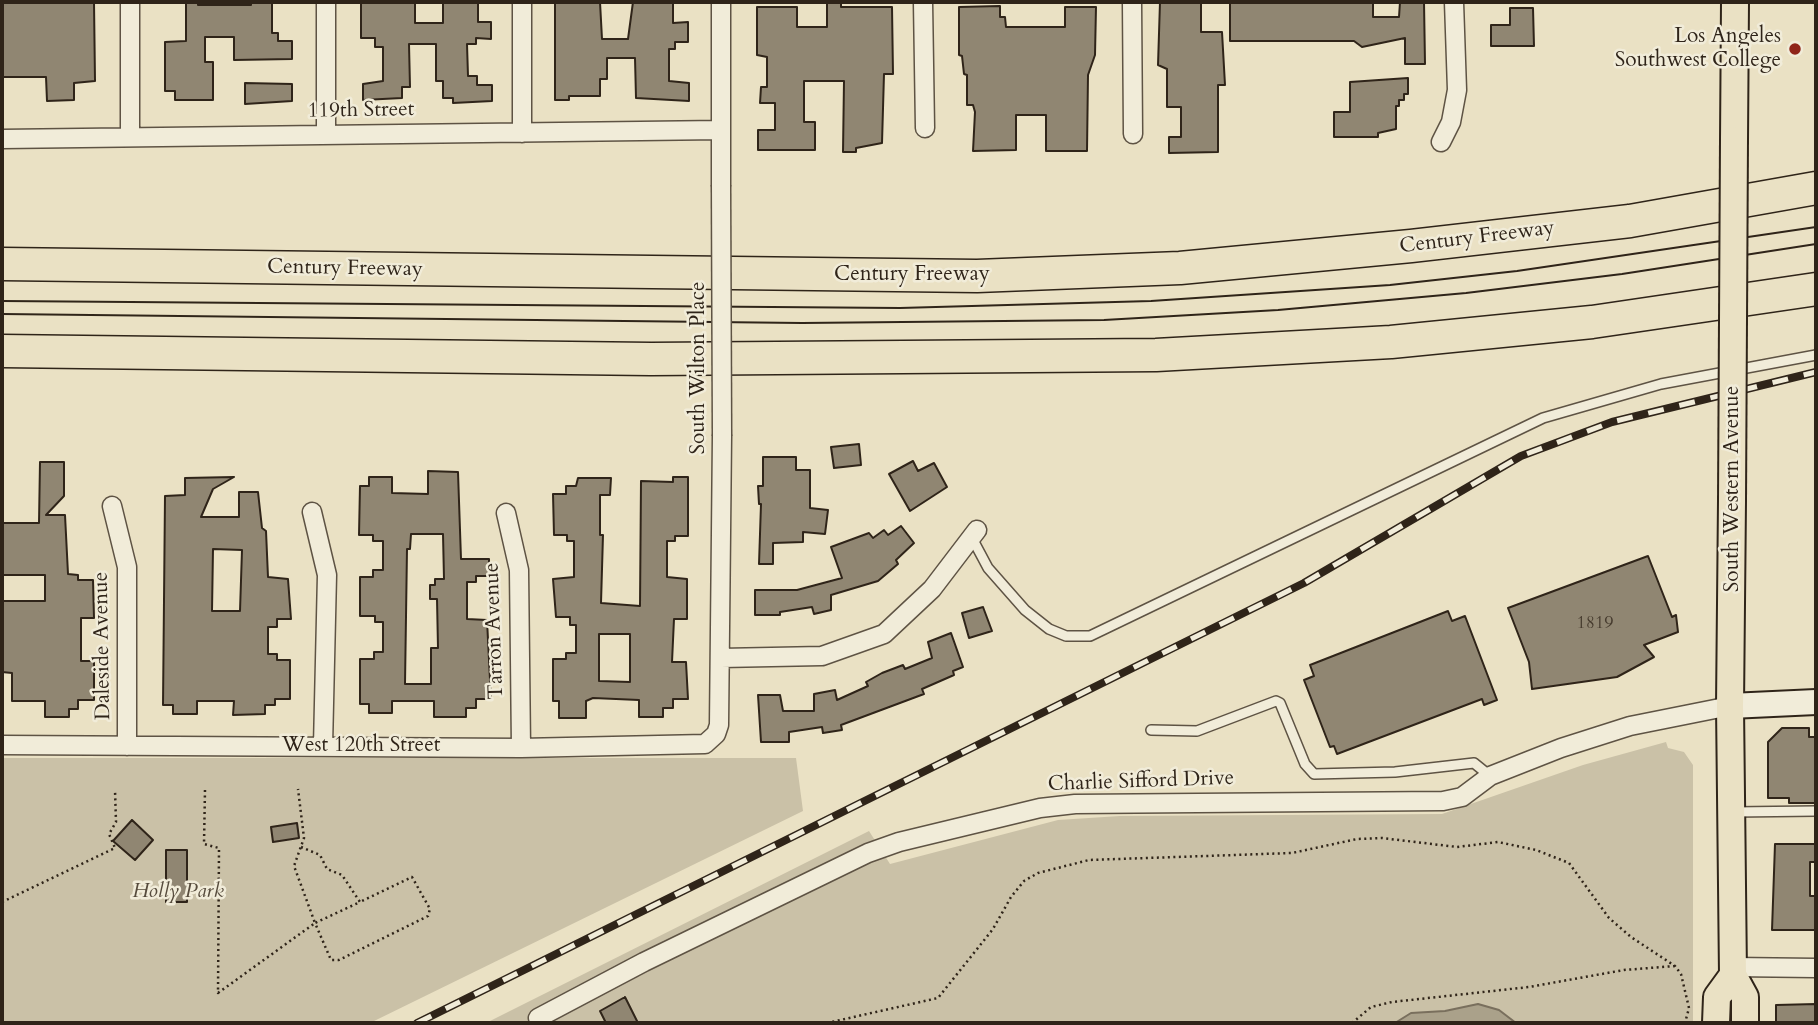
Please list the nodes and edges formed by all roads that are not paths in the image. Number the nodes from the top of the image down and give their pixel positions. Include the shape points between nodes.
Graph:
1 (130, 2) edge
2 (326, 2) edge
3 (522, 2) edge
4 (721, 2) edge
5 (923, 2) edge
6 (1132, 2) edge
7 (1454, 2) edge
8 (1735, 2) edge
9 (925, 128) dead end
10 (720, 130) junction
11 (522, 133) junction
12 (326, 134) junction
13 (1133, 134) dead end
14 (130, 137) junction
15 (2, 139) edge
16 (1441, 142) dead end
17 (1816, 188) edge
18 (2, 264) edge
19 (1816, 289) edge
20 (2, 351) edge
21 (1816, 355) edge
22 (112, 506) dead end
23 (312, 512) dead end
24 (506, 513) dead end
25 (975, 534) joint
26 (721, 658) junction
27 (1816, 702) edge
28 (1730, 706) junction
29 (1152, 730) dead end
30 (716, 734) joint
31 (2, 746) edge
32 (127, 746) junction
33 (323, 746) junction
34 (520, 748) junction
35 (1490, 776) junction
36 (1816, 811) edge
37 (1731, 812) junction
38 (1816, 968) edge
39 (1733, 971) junction
40 (537, 1021) edge
41 (1716, 1023) edge
42 (1745, 1023) edge

1 - 14 street
2 - 12 street
3 - 11 street
4 - 10 street, South Wilton Place
5 - 9 street
6 - 13 street
7 - 16 street via 1457,90
8 - 28 main road, South Western Avenue, bridge
10 - 11 street, 119th Street
10 - 26 street, South Wilton Place, bridge
11 - 12 street, 119th Street
12 - 14 street, 119th Street
14 - 15 street, 119th Street
17 - 18 highway, Century Freeway via 1618,222 1180,268 977,276
19 - 20 highway via 1592,322 1391,342 1156,355 651,359
21 - 25 lane via 1661,384 1543,418 1090,636 1066,636 1025,610 988,568
22 - 32 street, Daleside Avenue via 127,567
23 - 33 street via 327,575
24 - 34 street, Tarron Avenue via 519,570
25 - 26 street via 932,589 884,634 821,656
26 - 30 street, South Wilton Place
27 - 28 street
28 - 35 street, Charlie Sifford Drive via 1630,726
28 - 37 main road, South Western Avenue
29 - 35 lane via 1197,731 1276,701 1314,774 1395,772 1475,763
30 - 34 street, West 120th Street via 705,744
31 - 32 street, West 120th Street
32 - 33 street, West 120th Street
33 - 34 street, West 120th Street
35 - 40 street, Charlie Sifford Drive via 1461,797 1443,800 1075,804 899,842 644,962
36 - 37 lane
37 - 39 main road, South Western Avenue
38 - 39 street
39 - 41 main road, South Western Avenue via 1717,998
39 - 42 main road, South Western Avenue via 1745,997

